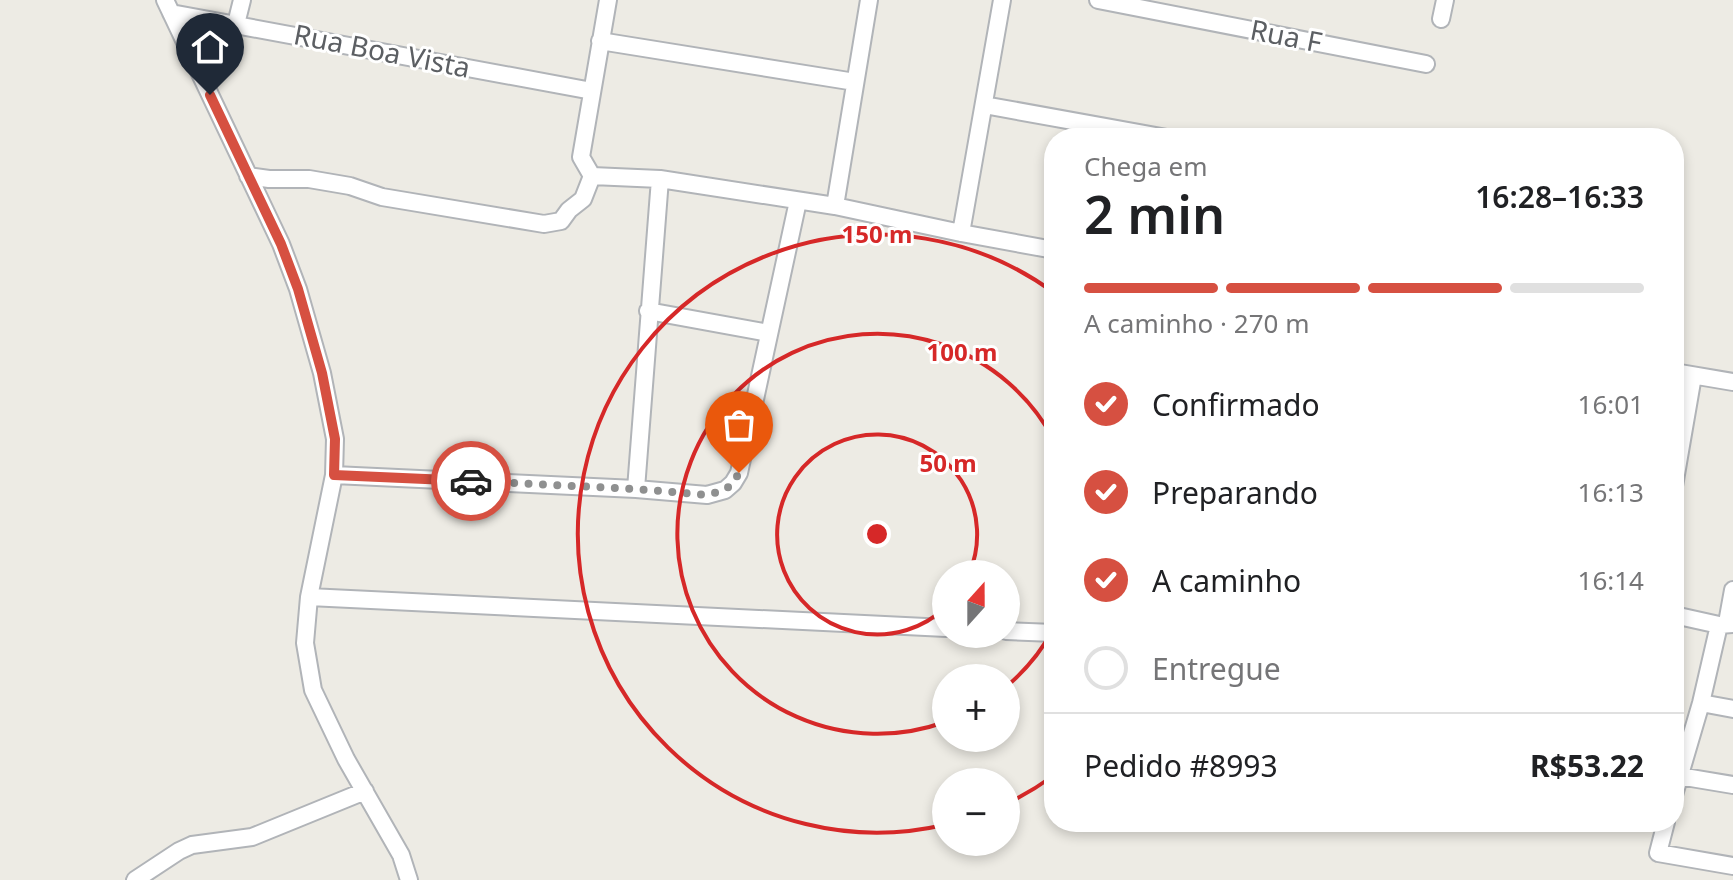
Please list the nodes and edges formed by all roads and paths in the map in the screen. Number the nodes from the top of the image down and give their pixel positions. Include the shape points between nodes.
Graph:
1 (242, 0) edge
2 (608, 0) edge
3 (869, 0) edge
4 (1002, 0) edge
5 (1098, 0) edge
6 (1445, 0) edge
7 (168, 6) edge
8 (1441, 19) dead end
9 (236, 24) junction
10 (600, 41) junction
11 (1426, 64) dead end
12 (855, 82) junction
13 (592, 91) junction
14 (984, 105) junction
15 (1112, 128) edge
16 (248, 176) junction
17 (592, 176) junction
18 (660, 179) junction
19 (798, 201) junction
20 (835, 206) junction
21 (961, 233) junction
22 (1044, 248) edge
23 (648, 311) junction
24 (769, 333) junction
25 (1684, 374) edge
26 (1693, 376) junction
27 (1733, 382) edge
28 (1684, 428) edge
29 (334, 475) junction
30 (636, 489) junction
31 (1733, 590) edge
32 (309, 597) junction
33 (1684, 617) edge
34 (1726, 624) edge
35 (932, 627) edge
36 (1020, 632) edge
37 (1044, 633) edge
38 (1701, 703) junction
39 (1733, 709) edge
40 (1684, 759) edge
41 (1684, 777) edge
42 (1733, 785) edge
43 (365, 791) junction
44 (1663, 832) edge
45 (1733, 866) edge
46 (135, 880) edge
47 (409, 880) edge

1 - 9 street
2 - 10 street
3 - 12 street
4 - 14 street
5 - 11 street, Rua F
6 - 8 street
7 - 9 street, Rua Boa Vista
7 - 16 street
9 - 13 street, Rua Boa Vista
10 - 12 street
10 - 13 street
12 - 20 street
13 - 17 street via 581,157
14 - 15 street
14 - 21 street
16 - 17 street via 309,179 544,224 561,221 583,199
16 - 29 street via 302,303 335,439
17 - 18 street
18 - 19 street
18 - 23 street
19 - 20 street
19 - 24 street
20 - 21 street
21 - 22 street
23 - 24 street
23 - 30 street
24 - 30 street via 733,483 707,495
25 - 26 street
26 - 27 street
26 - 28 street
29 - 30 street
29 - 32 street
31 - 34 street
32 - 35 street
32 - 43 street via 305,643 313,690
33 - 34 street
34 - 38 street
36 - 37 street
38 - 39 street
38 - 40 street
41 - 42 street
43 - 46 street via 252,837 192,845
43 - 47 street
44 - 45 street via 1658,853

